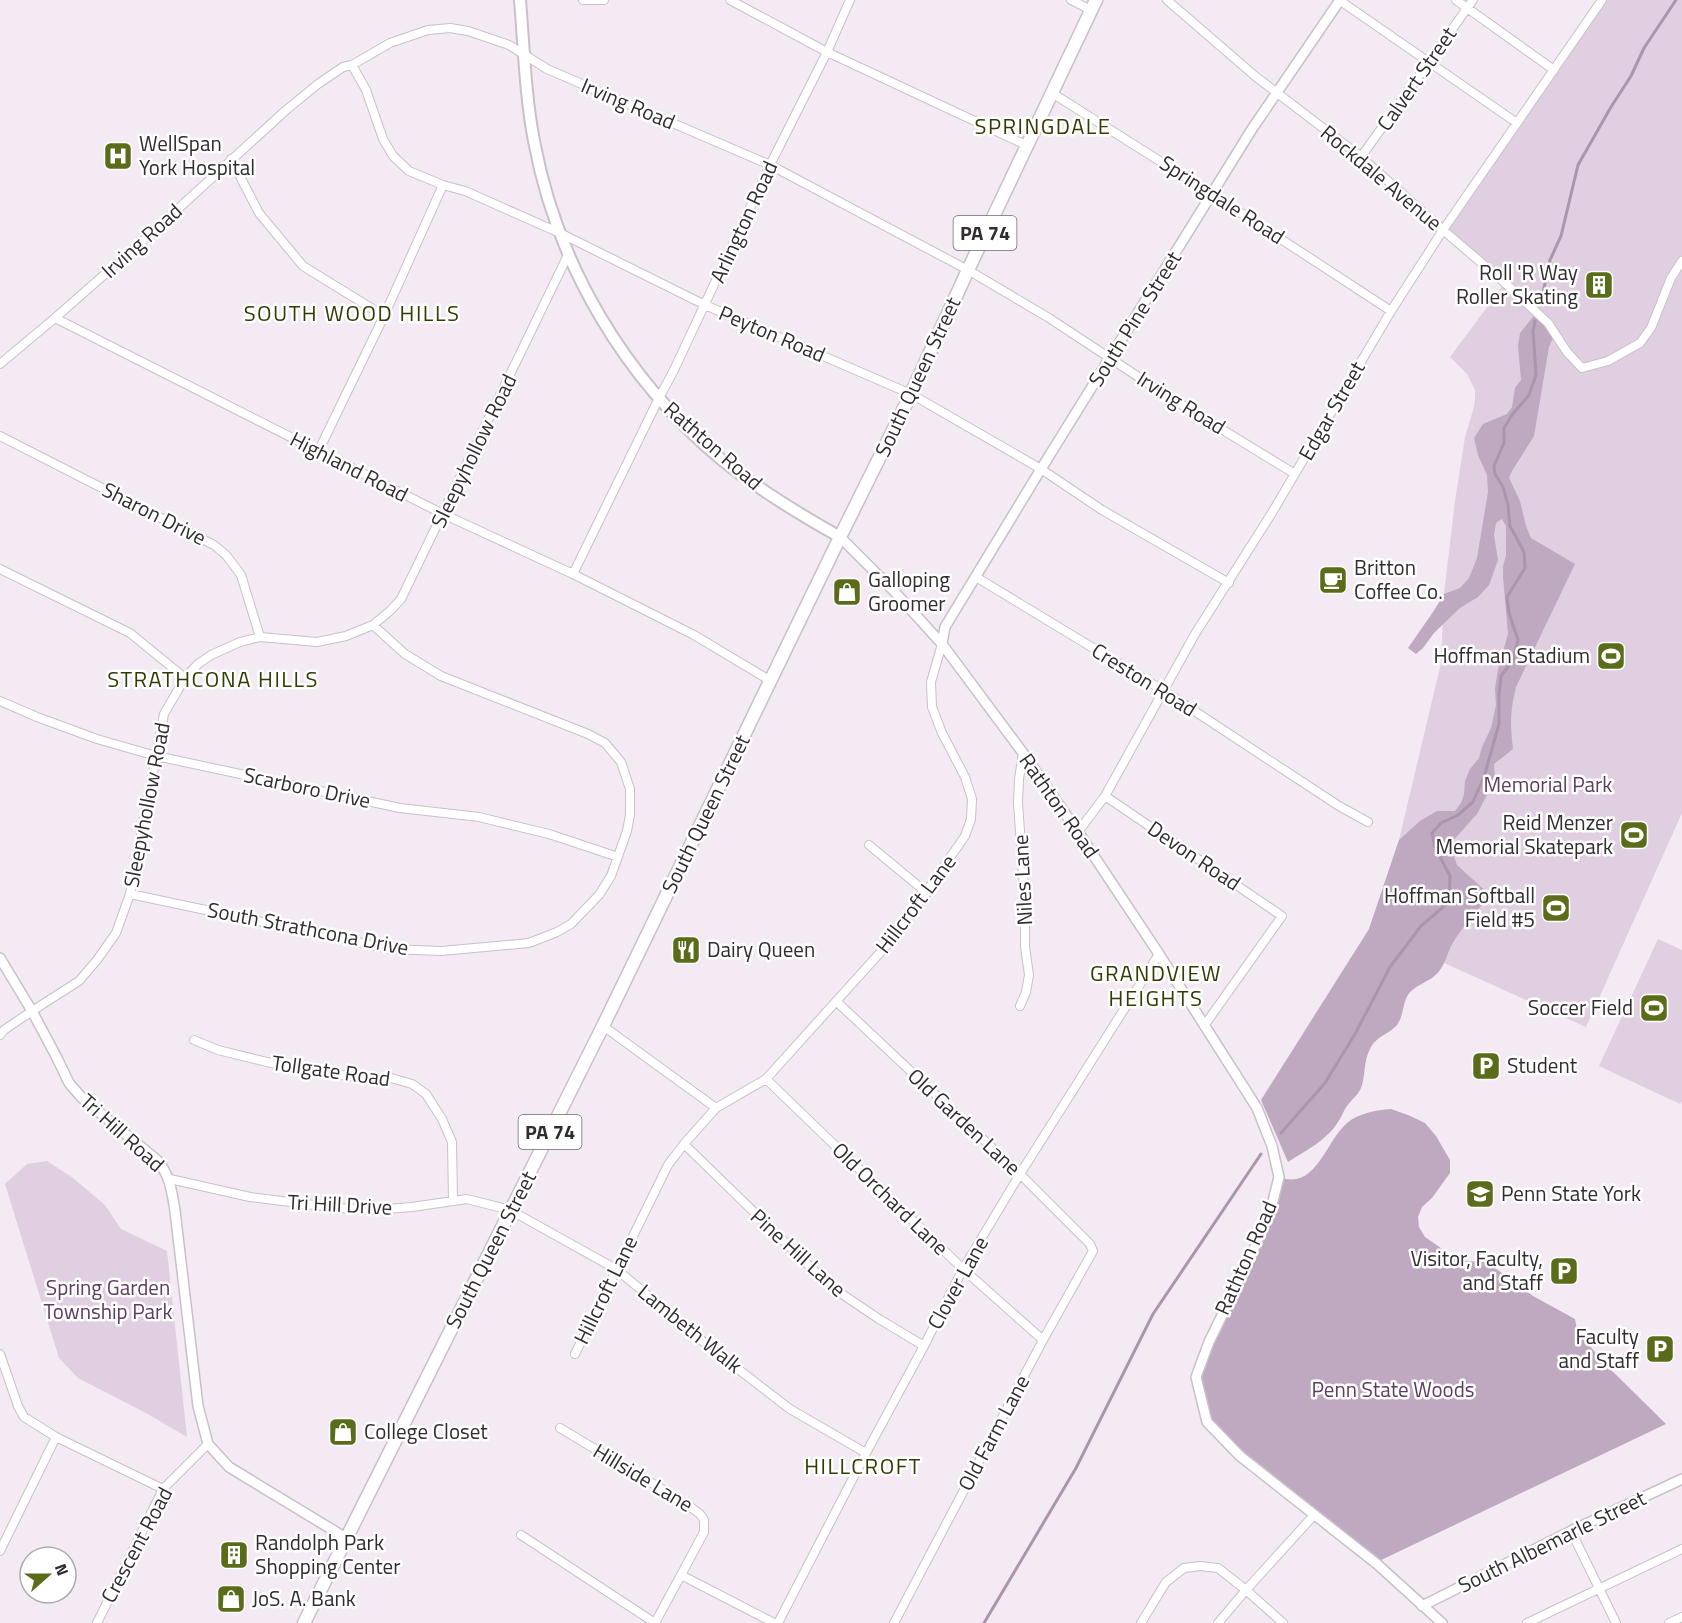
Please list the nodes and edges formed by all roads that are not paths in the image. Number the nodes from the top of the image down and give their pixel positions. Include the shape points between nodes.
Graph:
1 (520, 0) edge
2 (583, 0) edge
3 (604, 0) edge
4 (730, 0) edge
5 (850, 0) edge
6 (1071, 0) edge
7 (1167, 0) edge
8 (1340, 0) edge
9 (1456, 0) edge
10 (1473, 0) edge
11 (1602, 0) edge
12 (1093, 5) edge
13 (1467, 8) junction
14 (827, 52) junction
15 (524, 54) junction
16 (1429, 62) junction
17 (352, 65) junction
18 (1554, 70) junction
19 (1276, 92) junction
20 (1052, 93) junction
21 (1517, 123) junction
22 (1026, 145) junction
23 (1361, 157) junction
24 (231, 159) junction
25 (770, 165) junction
26 (442, 185) junction
27 (1212, 194) junction
28 (1443, 230) junction
29 (560, 232) junction
30 (568, 255) junction
31 (1682, 261) edge
32 (968, 270) junction
33 (705, 305) junction
34 (1390, 310) junction
35 (384, 316) junction
36 (55, 318) junction
37 (1110, 359) junction
38 (0, 364) edge
39 (911, 394) junction
40 (659, 398) junction
41 (0, 436) edge
42 (318, 452) junction
43 (1041, 469) junction
44 (1295, 474) junction
45 (443, 514) junction
46 (840, 537) junction
47 (0, 569) edge
48 (573, 574) junction
49 (976, 577) junction
50 (1228, 583) junction
51 (373, 625) junction
52 (260, 637) junction
53 (942, 644) junction
54 (185, 678) junction
55 (771, 681) junction
56 (1164, 691) junction
57 (0, 701) edge
58 (1023, 753) junction
59 (156, 756) junction
60 (1105, 796) junction
61 (1368, 822) dead end
62 (1078, 832) junction
63 (869, 845) dead end
64 (618, 857) junction
65 (927, 893) junction
66 (130, 894) junction
67 (1159, 954) junction
68 (0, 958) edge
69 (836, 1001) junction
70 (1020, 1006) dead end
71 (32, 1011) junction
72 (603, 1026) junction
73 (1204, 1026) junction
74 (0, 1035) edge
75 (194, 1040) dead end
76 (766, 1079) junction
77 (716, 1108) junction
78 (684, 1144) junction
79 (1020, 1174) junction
80 (170, 1179) junction
81 (453, 1201) junction
82 (510, 1210) junction
83 (1090, 1244) joint
84 (616, 1269) junction
85 (963, 1269) junction
86 (1043, 1340) junction
87 (924, 1346) junction
88 (0, 1354) edge
89 (575, 1354) dead end
90 (560, 1428) dead end
91 (56, 1437) junction
92 (208, 1444) junction
93 (866, 1453) junction
94 (1682, 1479) edge
95 (163, 1489) junction
96 (1314, 1515) junction
97 (1571, 1531) junction
98 (521, 1535) dead end
99 (346, 1538) junction
100 (1682, 1549) edge
101 (0, 1551) edge
102 (681, 1575) junction
103 (1599, 1588) junction
104 (1246, 1590) junction
105 (1422, 1605) junction
106 (1682, 1617) edge
107 (97, 1623) edge
108 (304, 1623) edge
109 (655, 1623) edge
110 (776, 1623) edge
111 (894, 1623) edge
112 (1141, 1623) edge
113 (1218, 1623) edge
114 (1282, 1623) edge
115 (1442, 1623) edge
116 (1527, 1623) edge
117 (1616, 1623) edge
118 (1669, 1623) edge

1 - 15 main road, Rathton Road
2 - 3 street
4 - 14 street
5 - 14 street, Arlington Road
6 - 12 street
7 - 19 street, Rockdale Avenue
8 - 16 street
8 - 19 street, South Pine Street
9 - 13 street
10 - 13 street, Calvert Street
11 - 18 street, Edgar Street
12 - 20 main road, South Queen Street / PA 74
13 - 16 street, Calvert Street
13 - 18 street
14 - 22 street
14 - 25 street, Arlington Road
15 - 17 street, Irving Road via 509,45 450,28 428,30 390,43
15 - 25 street, Irving Road via 547,69
15 - 29 main road, Rathton Road via 534,141 544,187
16 - 21 street
16 - 23 street, Calvert Street
17 - 24 street, Irving Road via 318,84
17 - 26 street, Peyton Road via 393,156 409,171
18 - 21 street, Edgar Street
19 - 23 street, Rockdale Avenue
19 - 27 street, South Pine Street
20 - 22 main road, South Queen Street / PA 74
20 - 27 street, Springdale Road
21 - 28 street, Edgar Street
22 - 32 main road, South Queen Street / PA 74
23 - 28 street, Rockdale Avenue
24 - 35 street via 259,213 303,266
24 - 36 street, Irving Road
25 - 32 street, Irving Road
25 - 33 street, Arlington Road
26 - 29 street, Peyton Road
26 - 35 street
27 - 34 street, Springdale Road
27 - 37 street, South Pine Street
28 - 31 street, Rockdale Avenue via 1548,323 1582,368 1608,361 1640,343
28 - 34 street, Edgar Street
29 - 30 main road, Rathton Road
29 - 33 street, Peyton Road
30 - 40 main road, Rathton Road via 595,309
30 - 45 street, Sleepyhollow Road
32 - 37 street, Irving Road
32 - 39 main road, South Queen Street / PA 74
33 - 39 street, Peyton Road
33 - 40 street, Arlington Road
34 - 44 street, Edgar Street
35 - 42 street
36 - 38 street, Irving Road
36 - 42 street, Highland Road
37 - 43 street, South Pine Street
37 - 44 street, Irving Road
39 - 43 street, Peyton Road
39 - 46 main road, South Queen Street / PA 74
40 - 46 main road, Rathton Road via 723,460 783,505
40 - 48 street, Arlington Road
41 - 52 street, Sharon Drive via 214,545 241,575
42 - 45 street, Highland Road
43 - 49 street, South Pine Street
43 - 50 street, Peyton Road via 1102,510
44 - 50 street, Edgar Street
45 - 48 street, Highland Road
45 - 51 street, Sleepyhollow Road via 401,599
46 - 53 street, Rathton Road
46 - 55 main road, South Queen Street / PA 74
47 - 54 street via 130,633
48 - 55 street, Highland Road via 694,635
49 - 53 street, South Pine Street via 945,627
49 - 56 street, Creston Road
50 - 56 street, Edgar Street
51 - 52 street, Sleepyhollow Road via 317,642
51 - 64 street, South Strathcona Drive via 405,654 441,676 604,743 621,762 630,789 630,815
52 - 54 street, Sleepyhollow Road via 211,655
53 - 58 street, Rathton Road
53 - 65 street, Hillcroft Lane via 931,682 932,707 965,777 972,799 971,819 965,836
54 - 59 street, Sleepyhollow Road via 165,714
55 - 72 main road, South Queen Street / PA 74
56 - 60 street, Edgar Street
56 - 61 street, Creston Road
57 - 59 street, Scarboro Drive via 97,740
58 - 62 street, Rathton Road
58 - 70 street, Niles Lane via 1018,803 1029,975
59 - 64 street, Scarboro Drive via 400,808 479,817 549,834
59 - 66 street, Sleepyhollow Road
60 - 62 street, Edgar Street
60 - 73 street, Devon Road via 1282,916
62 - 67 street, Rathton Road
63 - 65 street
64 - 66 street, South Strathcona Drive via 599,895 571,924 529,943 507,946 441,951 390,949
65 - 69 street, Hillcroft Lane via 896,935
66 - 71 street, Sleepyhollow Road via 116,933 97,960 79,981
67 - 73 street, Rathton Road
67 - 79 street, Clover Lane
68 - 71 street, Tri Hill Road
69 - 76 street, Hillcroft Lane
69 - 79 street, Old Garden Lane
71 - 74 street, Sleepyhollow Road
71 - 80 street, Tri Hill Road via 69,1083 157,1160
72 - 77 street
72 - 82 main road, South Queen Street / PA 74
73 - 96 street, Rathton Road via 1257,1108 1279,1177 1271,1209 1196,1377 1207,1422 1240,1456
75 - 81 street, Tollgate Road via 218,1050 300,1070 391,1078 412,1084 426,1094 452,1142
76 - 77 street, Hillcroft Lane
76 - 85 street, Old Orchard Lane
77 - 78 street, Hillcroft Lane
78 - 84 street, Hillcroft Lane via 668,1165
78 - 87 street, Pine Hill Lane via 830,1286
79 - 83 street, Old Garden Lane
79 - 85 street, Clover Lane
80 - 81 street, Tri Hill Drive via 250,1197 338,1208 412,1208
80 - 92 street, Tri Hill Road via 198,1406
81 - 82 street, Tri Hill Drive via 467,1200
82 - 84 street, Lambeth Walk
82 - 99 main road, South Queen Street / PA 74
83 - 86 street, Old Farm Lane via 1093,1251
84 - 89 street, Hillcroft Lane
84 - 93 street, Lambeth Walk via 790,1409
85 - 86 street, Old Orchard Lane
85 - 87 street, Clover Lane
86 - 111 street, Old Farm Lane
87 - 93 street, Clover Lane
88 - 91 street via 24,1417
90 - 102 street, Hillside Lane via 700,1514 704,1532
91 - 95 street
91 - 101 street
92 - 95 street, Crescent Road
92 - 99 street, Tri Hill Road via 229,1467
93 - 110 street, Clover Lane
94 - 97 street, South Albemarle Street
95 - 107 street, Crescent Road
96 - 104 street
96 - 105 street, Rathton Road
97 - 103 street
97 - 105 street, South Albemarle Street
98 - 109 street
99 - 108 main road, South Queen Street / PA 74
100 - 103 street
102 - 109 street, Hillside Lane
102 - 110 street
103 - 116 street
103 - 117 street
104 - 112 street via 1218,1568 1184,1568 1166,1582
104 - 113 street
104 - 114 street
105 - 115 street, Rathton Road
106 - 118 street

